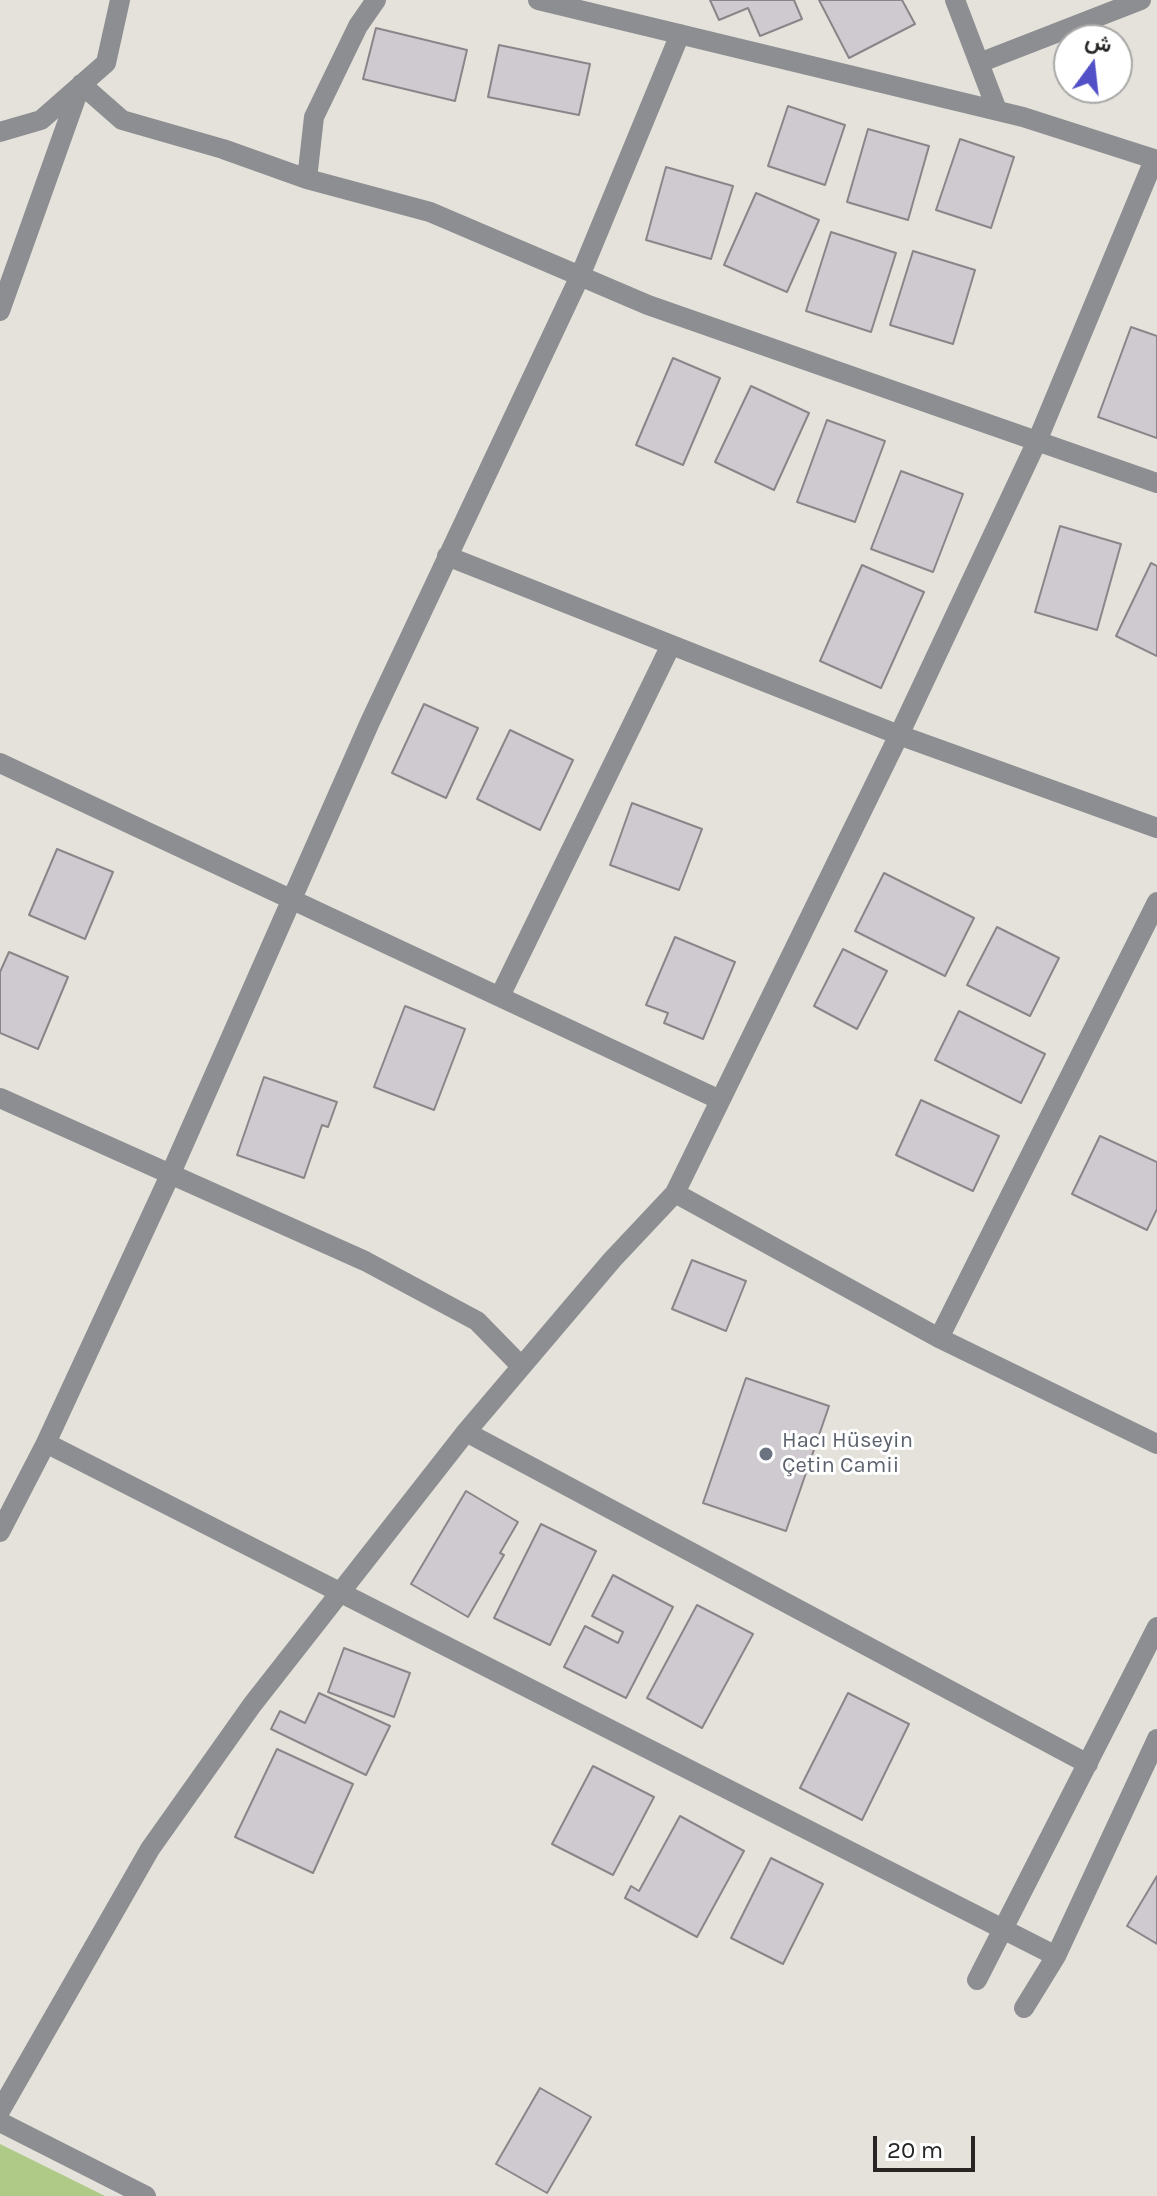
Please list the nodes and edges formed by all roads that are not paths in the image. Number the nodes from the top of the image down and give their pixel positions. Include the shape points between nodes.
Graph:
1 (120, 0) edge
2 (376, 0) edge
3 (538, 0) edge
4 (955, 0) edge
5 (1141, 0) edge
6 (680, 34) junction
7 (979, 63) junction
8 (81, 84) junction
9 (997, 110) junction
10 (0, 132) edge
11 (1156, 160) edge
12 (307, 179) junction
13 (580, 276) junction
14 (0, 311) edge
15 (1038, 439) junction
16 (1157, 483) edge
17 (447, 556) junction
18 (671, 645) junction
19 (899, 735) junction
20 (0, 763) edge
21 (1157, 828) edge
22 (293, 898) junction
23 (1157, 902) edge
24 (500, 996) junction
25 (0, 1098) edge
26 (720, 1100) junction
27 (171, 1173) junction
28 (675, 1193) junction
29 (939, 1338) junction
30 (521, 1366) junction
31 (466, 1432) junction
32 (46, 1443) junction
33 (1157, 1444) edge
34 (0, 1532) edge
35 (340, 1591) junction
36 (1157, 1627) edge
37 (1157, 1739) edge
38 (1088, 1764) junction
39 (1001, 1928) junction
40 (1056, 1956) junction
41 (977, 1980) dead end
42 (1024, 2008) dead end
43 (0, 2111) edge
44 (0, 2122) edge
45 (146, 2196) edge

1 - 8 street via 106,63
2 - 12 street via 314,117
3 - 6 street
4 - 7 street
5 - 7 street
6 - 9 street
6 - 13 street
7 - 9 street
8 - 10 street via 41,120
8 - 12 street via 122,120
8 - 14 street
9 - 11 street
11 - 15 street
12 - 13 street via 430,212
13 - 15 street via 648,305
13 - 17 street
15 - 16 street
15 - 19 street
17 - 18 street
17 - 22 street
18 - 19 street
18 - 24 street
19 - 21 street
19 - 26 street
20 - 22 street
22 - 24 street
22 - 27 street
23 - 29 street
24 - 26 street
25 - 27 street
26 - 28 street
27 - 30 street via 365,1261 477,1321
27 - 32 street
28 - 29 street
28 - 30 street
29 - 33 street
30 - 31 street
31 - 35 street
31 - 38 street
32 - 34 street
32 - 35 street
35 - 39 street
35 - 43 street via 150,1849
36 - 38 street
37 - 40 street
38 - 39 street
39 - 40 street
39 - 41 street
40 - 42 street
44 - 45 street

